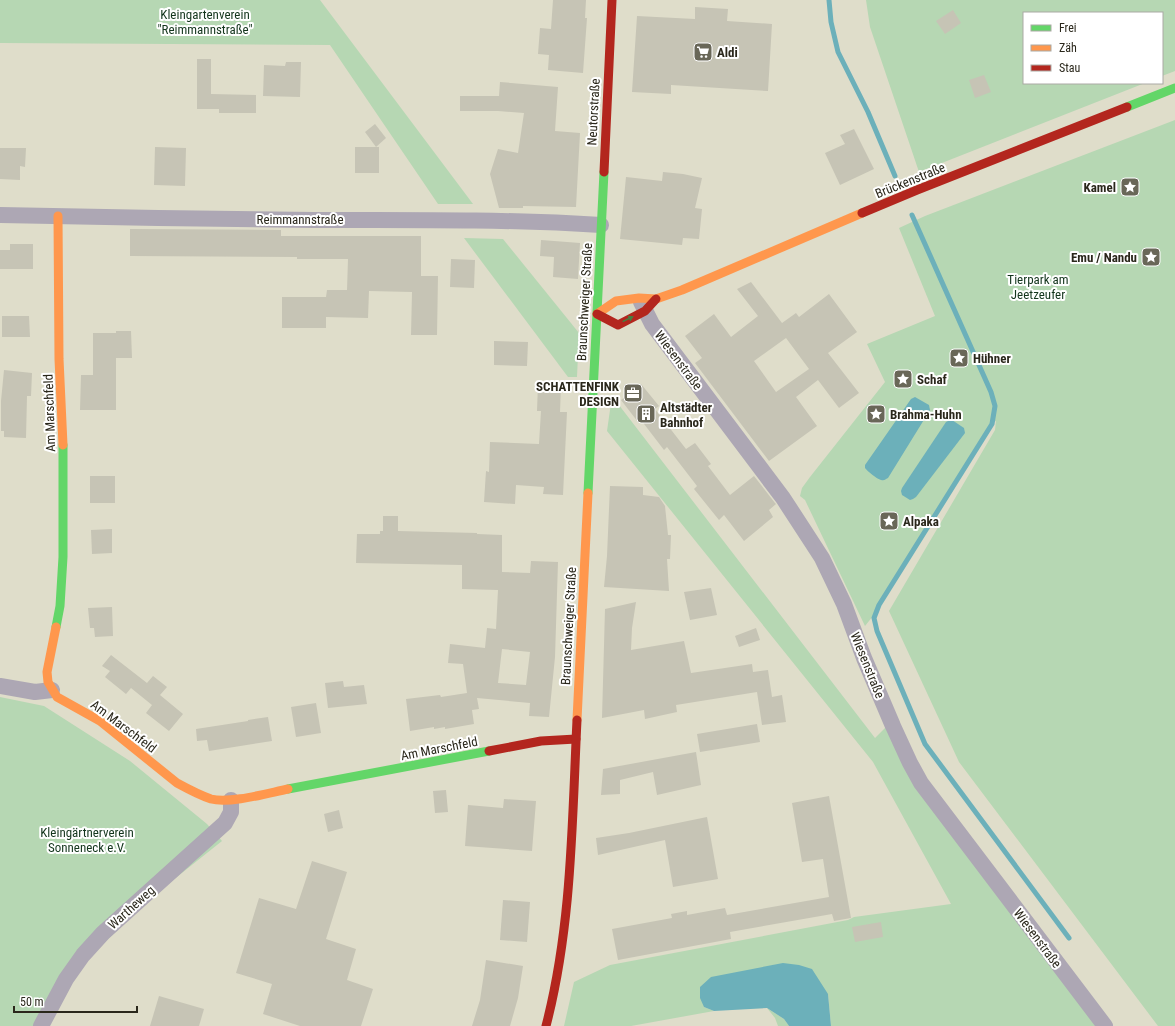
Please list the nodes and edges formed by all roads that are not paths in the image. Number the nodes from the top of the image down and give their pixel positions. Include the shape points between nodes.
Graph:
1 (612, 0) edge
2 (1175, 88) edge
3 (0, 215) edge
4 (58, 216) junction
5 (601, 225) junction
6 (656, 299) junction
7 (642, 305) junction
8 (597, 314) junction
9 (0, 686) edge
10 (52, 690) junction
11 (576, 739) junction
12 (231, 800) junction
13 (42, 1026) edge
14 (546, 1026) edge
15 (1105, 1026) edge

1 - 5 main road, Neutorstraße
2 - 6 main road, Brückenstraße via 935,183
3 - 4 street, Reimmannstraße
4 - 5 street, Reimmannstraße via 562,222
4 - 10 main road, Am Marschfeld via 64,534 60,606 48,672 48,682
5 - 8 main road, Braunschweiger Straße
6 - 7 main road, Brückenstraße
6 - 7 main road, Brückenstraße
7 - 8 main road, Brückenstraße via 616,301
8 -> 7 main road, Brückenstraße via 618,325
7 - 15 street, Wiesenstraße via 653,326 784,498 822,558 844,604 893,726 921,783
8 - 11 main road, Braunschweiger Straße
9 - 10 street via 35,692
10 - 12 main road, Am Marschfeld via 57,697 100,721 177,783 212,799
11 - 12 main road, Am Marschfeld via 541,741
11 - 14 main road, Braunschweiger Straße via 566,917 559,973
12 - 13 street, Wartheweg via 231,812 225,823 102,933 83,955 66,979

